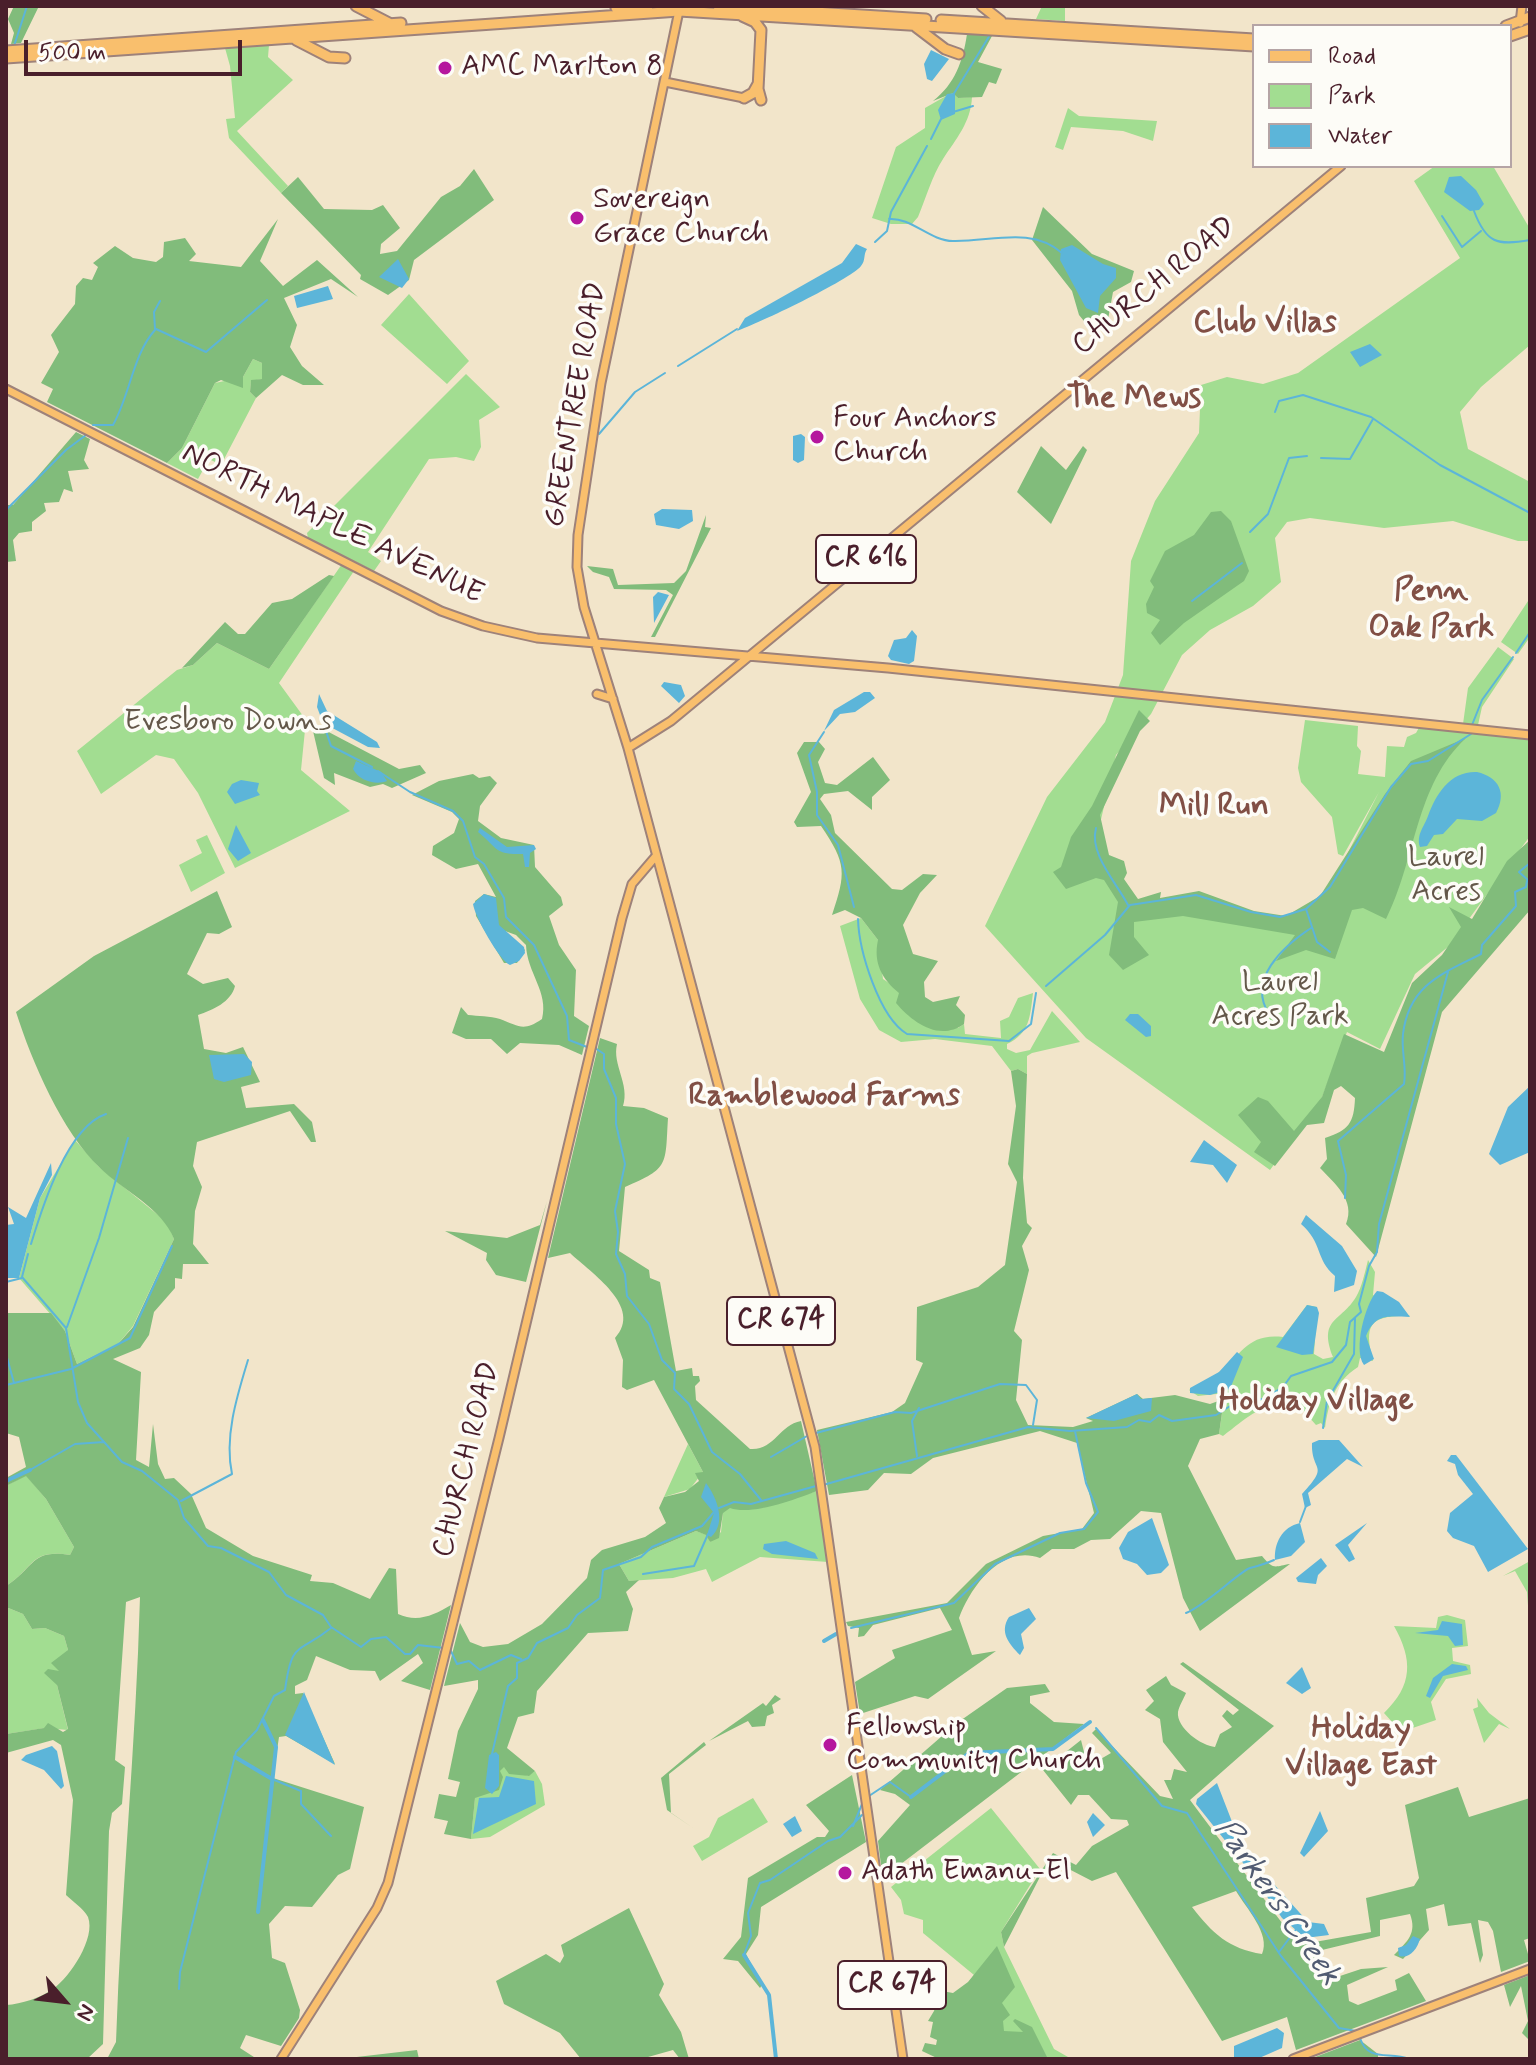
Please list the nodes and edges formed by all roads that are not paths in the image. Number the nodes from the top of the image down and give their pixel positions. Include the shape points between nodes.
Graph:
1 (356, 6) edge
2 (648, 6) edge
3 (718, 6) edge
4 (982, 6) edge
5 (1522, 7) edge
6 (680, 8) edge
7 (731, 13) junction
8 (1530, 17) edge
9 (1519, 21) junction
10 (392, 24) junction
11 (905, 24) junction
12 (1008, 24) junction
13 (1507, 24) edge
14 (1511, 24) edge
15 (1527, 30) edge
16 (277, 39) junction
17 (1252, 39) edge
18 (101, 44) junction
19 (1252, 46) edge
20 (7, 53) edge
21 (67, 54) junction
22 (959, 54) dead end
23 (345, 58) dead end
24 (665, 82) junction
25 (758, 84) junction
26 (744, 98) joint
27 (761, 100) dead end
28 (1339, 168) edge
29 (6, 389) edge
30 (593, 642) junction
31 (765, 642) junction
32 (750, 655) junction
33 (771, 658) junction
34 (597, 694) dead end
35 (613, 699) junction
36 (1530, 735) edge
37 (628, 748) junction
38 (656, 856) junction
39 (1530, 1969) edge
40 (281, 2059) edge
41 (903, 2059) edge
42 (1293, 2059) edge

1 - 10 highway
2 - 10 highway
3 - 12 highway
4 - 12 highway
5 - 9 main road
5 - 13 main road
6 - 7 highway
6 - 16 highway
6 - 24 main road, GREENTREE ROAD
7 - 11 highway
7 - 25 highway via 750,19 761,30
8 - 9 highway
9 - 14 highway
9 - 15 main road
10 - 18 highway
11 - 19 highway
11 - 22 highway
12 - 17 highway
16 - 21 highway
16 - 23 highway via 298,40 329,57
18 - 20 highway
18 - 21 highway
20 - 21 highway
24 - 26 main road
24 - 30 main road, GREENTREE ROAD via 601,383 580,510 577,567
25 - 26 highway
25 - 27 highway
28 - 31 main road, CHURCH ROAD / CR 616
29 - 30 main road, NORTH MAPLE AVENUE via 452,616 530,637
30 - 32 main road, NORTH MAPLE AVENUE
30 - 35 main road, GREENTREE ROAD
31 - 32 main road, CHURCH ROAD / CR 616
31 - 33 main road
32 - 33 main road, NORTH MAPLE AVENUE
32 - 37 main road, CHURCH ROAD / CR 616 via 671,721
33 - 36 main road, NORTH MAPLE AVENUE
34 - 35 main road
35 - 37 main road, GREENTREE ROAD
37 - 38 main road, GREENTREE ROAD
38 - 40 main road, CHURCH ROAD via 632,884 623,912 388,1883
38 - 41 main road, CR 674 via 821,1485
39 - 42 main road

